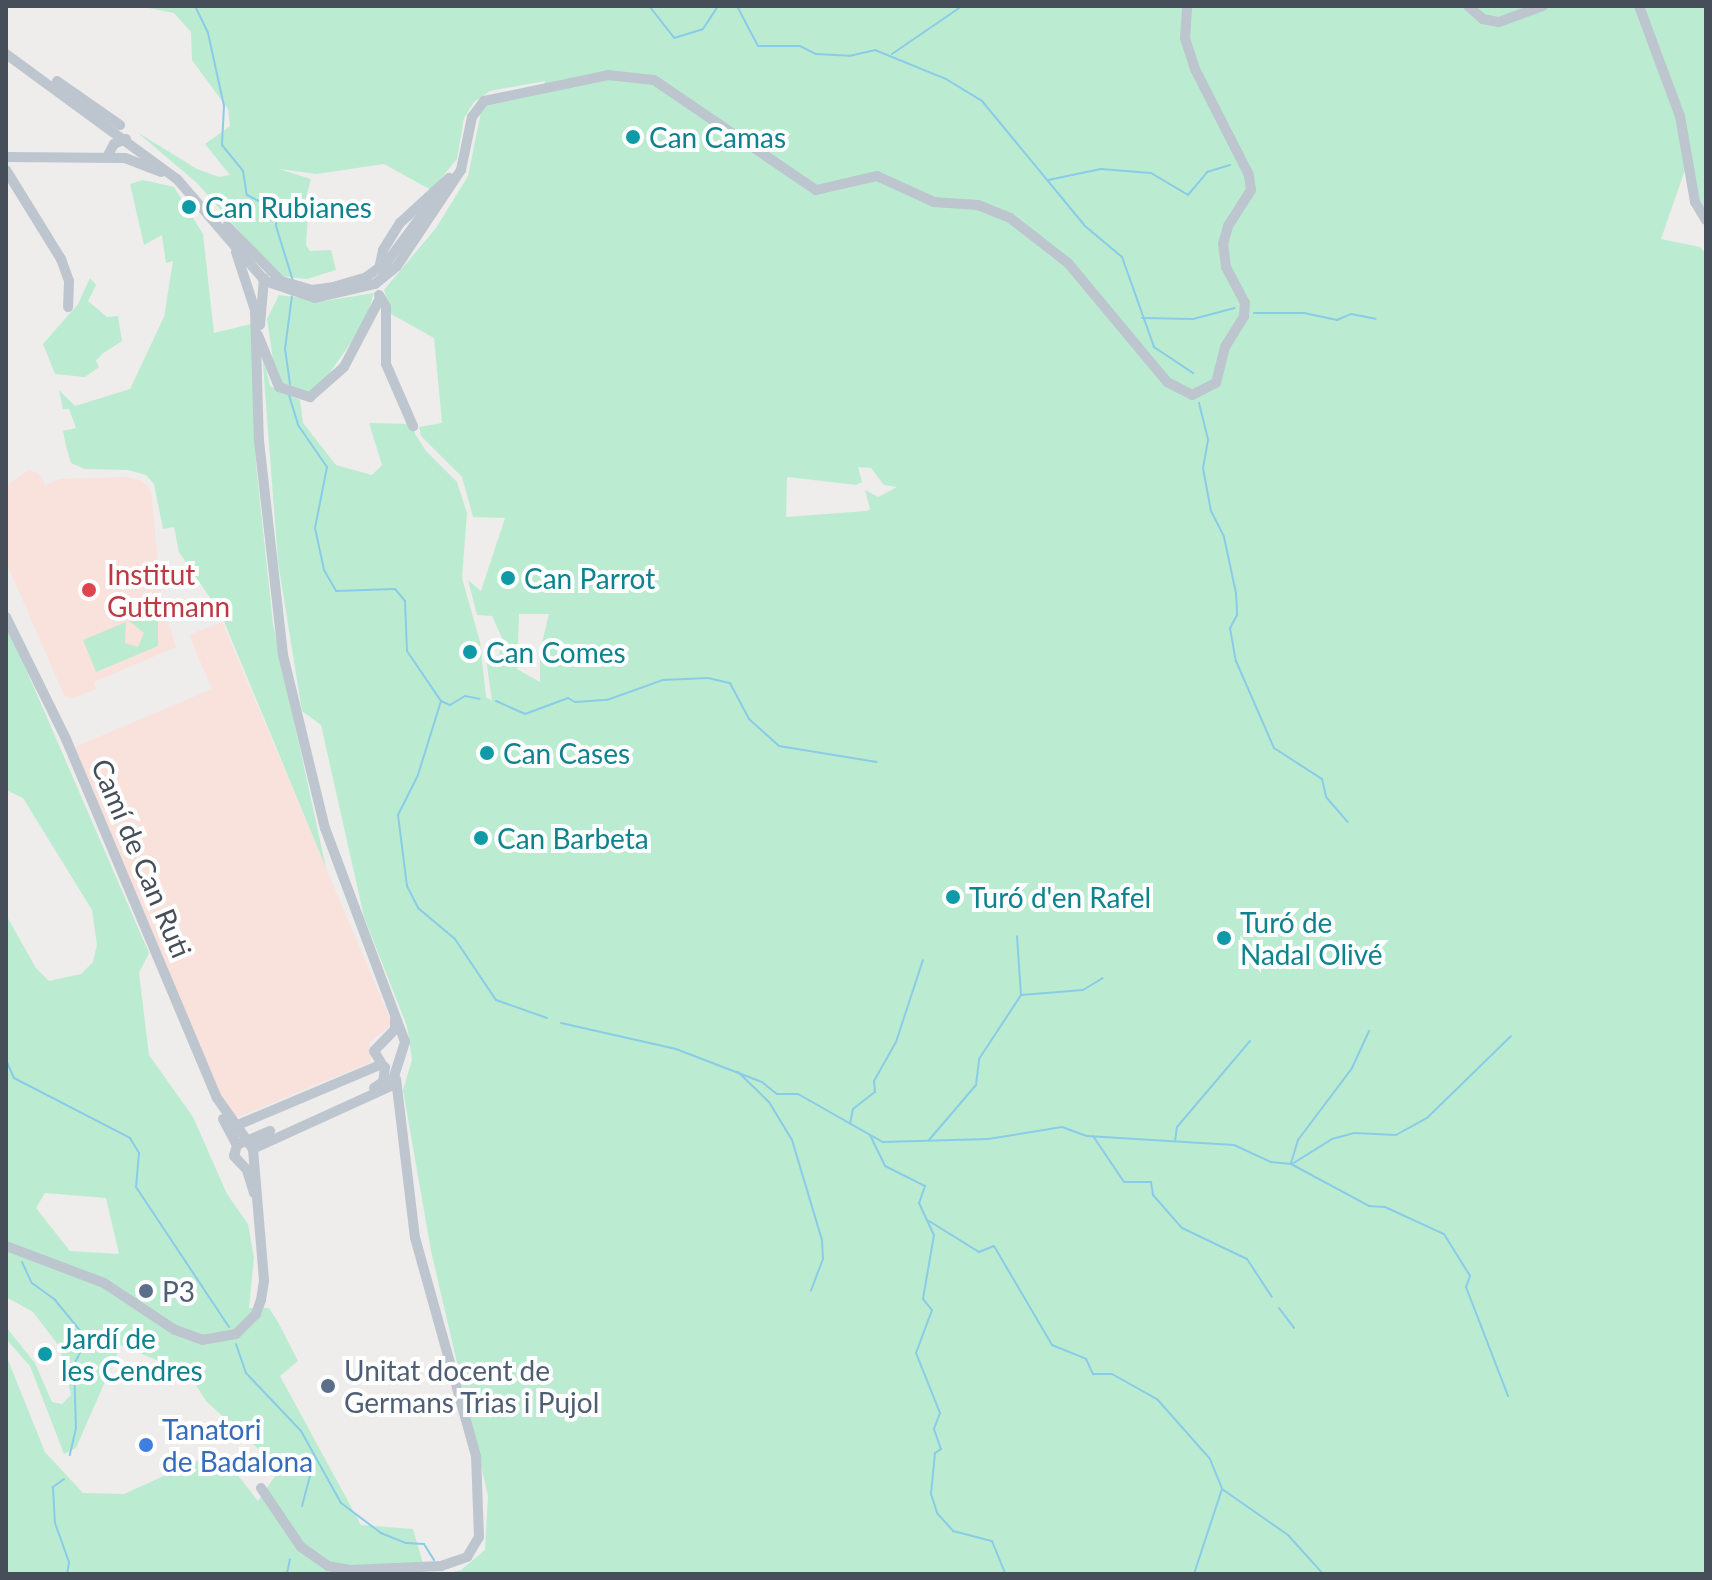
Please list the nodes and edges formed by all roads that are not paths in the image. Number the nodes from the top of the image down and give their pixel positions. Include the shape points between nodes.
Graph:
1 (1187, 6) edge
2 (1468, 6) edge
3 (1543, 6) edge
4 (1639, 6) edge
5 (6, 46) edge
6 (6, 54) edge
7 (89, 105) junction
8 (104, 123) junction
9 (126, 139) junction
10 (111, 146) junction
11 (465, 153) junction
12 (6, 157) edge
13 (107, 157) junction
14 (125, 158) junction
15 (159, 158) junction
16 (6, 170) edge
17 (449, 178) junction
18 (182, 184) junction
19 (433, 213) junction
20 (1706, 220) edge
21 (392, 235) junction
22 (234, 240) junction
23 (402, 242) junction
24 (379, 269) junction
25 (265, 281) junction
26 (375, 284) junction
27 (280, 285) junction
28 (314, 293) junction
29 (380, 298) junction
30 (253, 300) junction
31 (68, 307) dead end
32 (264, 308) junction
33 (258, 335) junction
34 (413, 426) dead end
35 (6, 606) edge
36 (6, 617) edge
37 (19, 638) junction
38 (395, 1015) junction
39 (382, 1041) junction
40 (400, 1057) junction
41 (388, 1078) junction
42 (217, 1098) junction
43 (233, 1127) junction
44 (250, 1147) junction
45 (242, 1162) junction
46 (260, 1210) junction
47 (6, 1246) edge
48 (261, 1488) dead end

1 - 11 street via 1185,38 1195,69 1251,182 1223,244 1226,267 1246,310 1225,347 1216,383 1199,394 1167,382 1068,263 1010,218 978,205 934,202 877,176 816,190 654,80 608,75 494,96 472,117
2 - 3 street via 1483,19 1499,22
4 - 20 street via 1680,116 1695,202
5 - 7 street
6 - 8 street
7 - 9 street
7 - 15 street
8 - 9 street
8 - 10 street
9 - 10 street
9 - 14 street
9 - 15 street
9 - 18 street
10 - 13 street
11 - 17 street
11 - 19 street via 461,170
12 - 13 street
13 - 14 street
14 - 18 street
15 - 22 street via 208,200
16 - 31 street via 61,259 69,281
17 - 21 street
17 - 23 street
18 - 22 street
19 - 23 street
19 - 26 street via 397,266
21 - 23 street
21 - 24 street
22 - 25 street
22 - 27 street
22 - 30 street
23 - 24 street
23 - 26 street via 401,251
24 - 28 street
25 - 27 street
25 - 30 street via 255,286
25 - 32 street
26 - 28 street
26 - 29 street
27 - 28 street
27 - 32 street
29 - 33 street via 333,382 310,397 290,394 272,377
29 - 34 street via 386,307 386,364
30 - 33 street
32 - 33 street
33 - 38 street via 259,441 283,655 325,828
35 - 37 street, Camí de Can Ruti
36 - 37 street, Camí de Can Ruti
37 - 42 street, Camí de Can Ruti
38 - 39 street via 395,1029
38 - 40 street via 405,1042
39 - 40 street via 393,1041
39 - 41 street via 374,1051
40 - 41 street
41 - 43 street
41 - 44 street
41 - 48 street via 415,1238 476,1456 479,1537 467,1557 441,1566 328,1566 301,1547
42 - 43 street, Camí de Can Ruti
42 - 44 street, Camí de Can Ruti
43 - 44 street, Camí de Can Ruti
44 - 45 street
44 - 45 street via 234,1154
44 - 46 street
45 - 46 street
46 - 47 street via 261,1300 247,1325 221,1340 189,1337 104,1283

